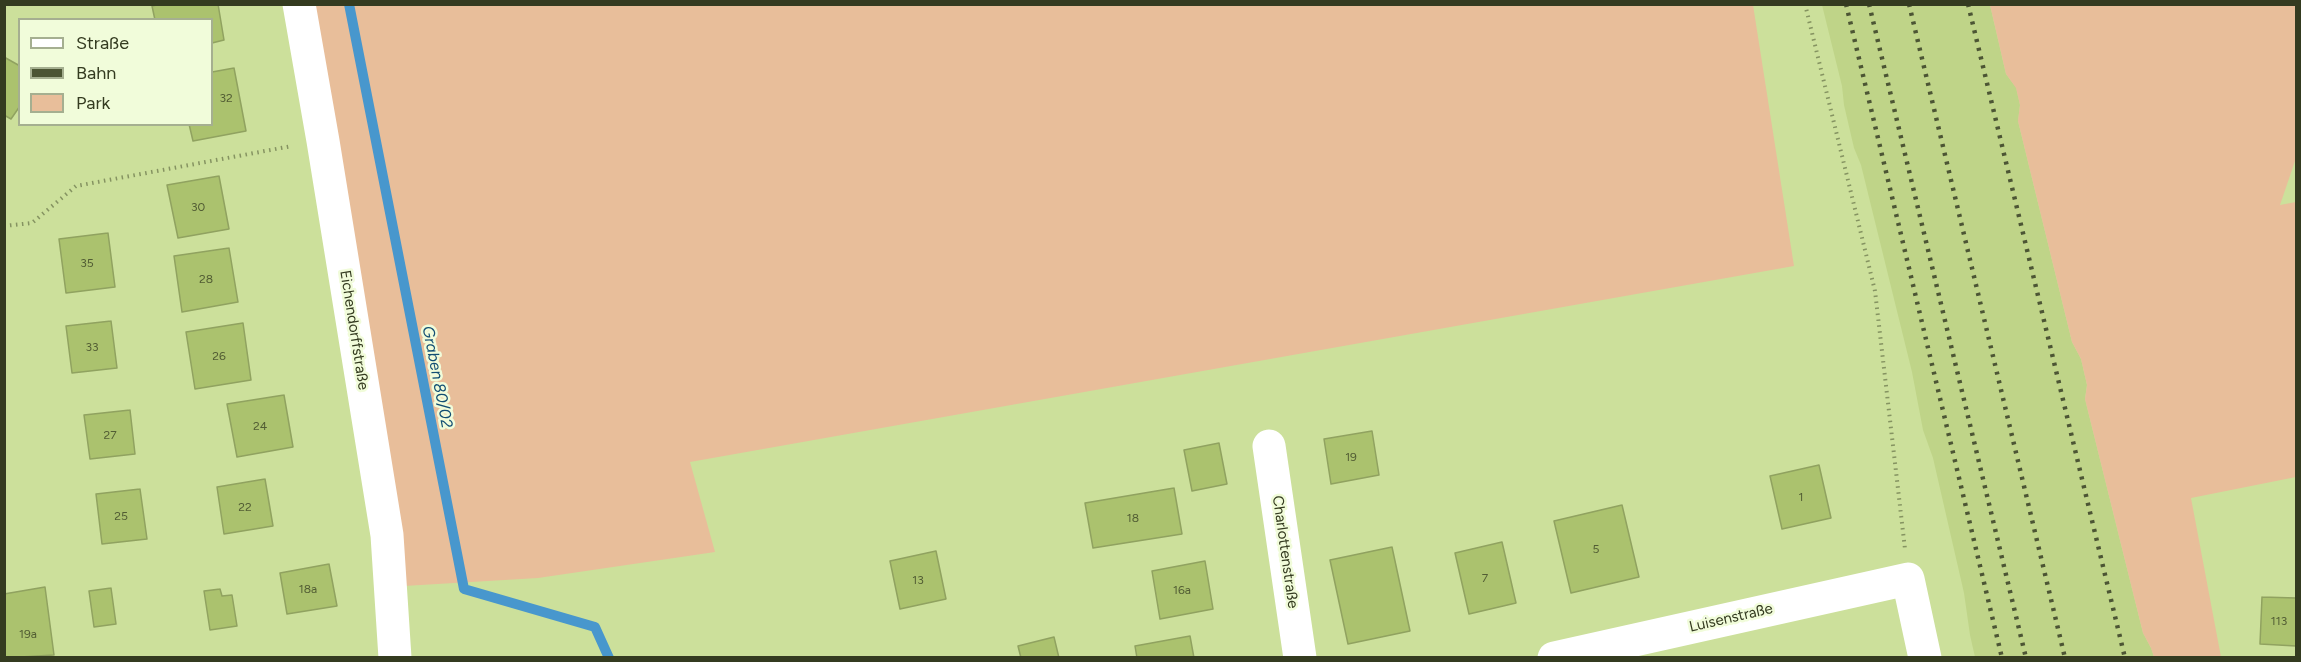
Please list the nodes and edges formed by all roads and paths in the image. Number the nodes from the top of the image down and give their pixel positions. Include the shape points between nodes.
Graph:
1 (299, 4) edge
2 (1805, 4) edge
3 (323, 141) junction
4 (4, 226) edge
5 (1269, 446) dead end
6 (1908, 579) junction
7 (395, 657) edge
8 (1300, 657) edge
9 (1554, 657) edge
10 (1925, 657) edge

1 - 3 street, Eichendorffstraße
2 - 6 path via 1875,291
3 - 4 path via 76,186 32,223
3 - 7 street, Eichendorffstraße via 387,535
5 - 8 street, Charlottenstraße
6 - 9 street, Luisenstraße
6 - 10 street

